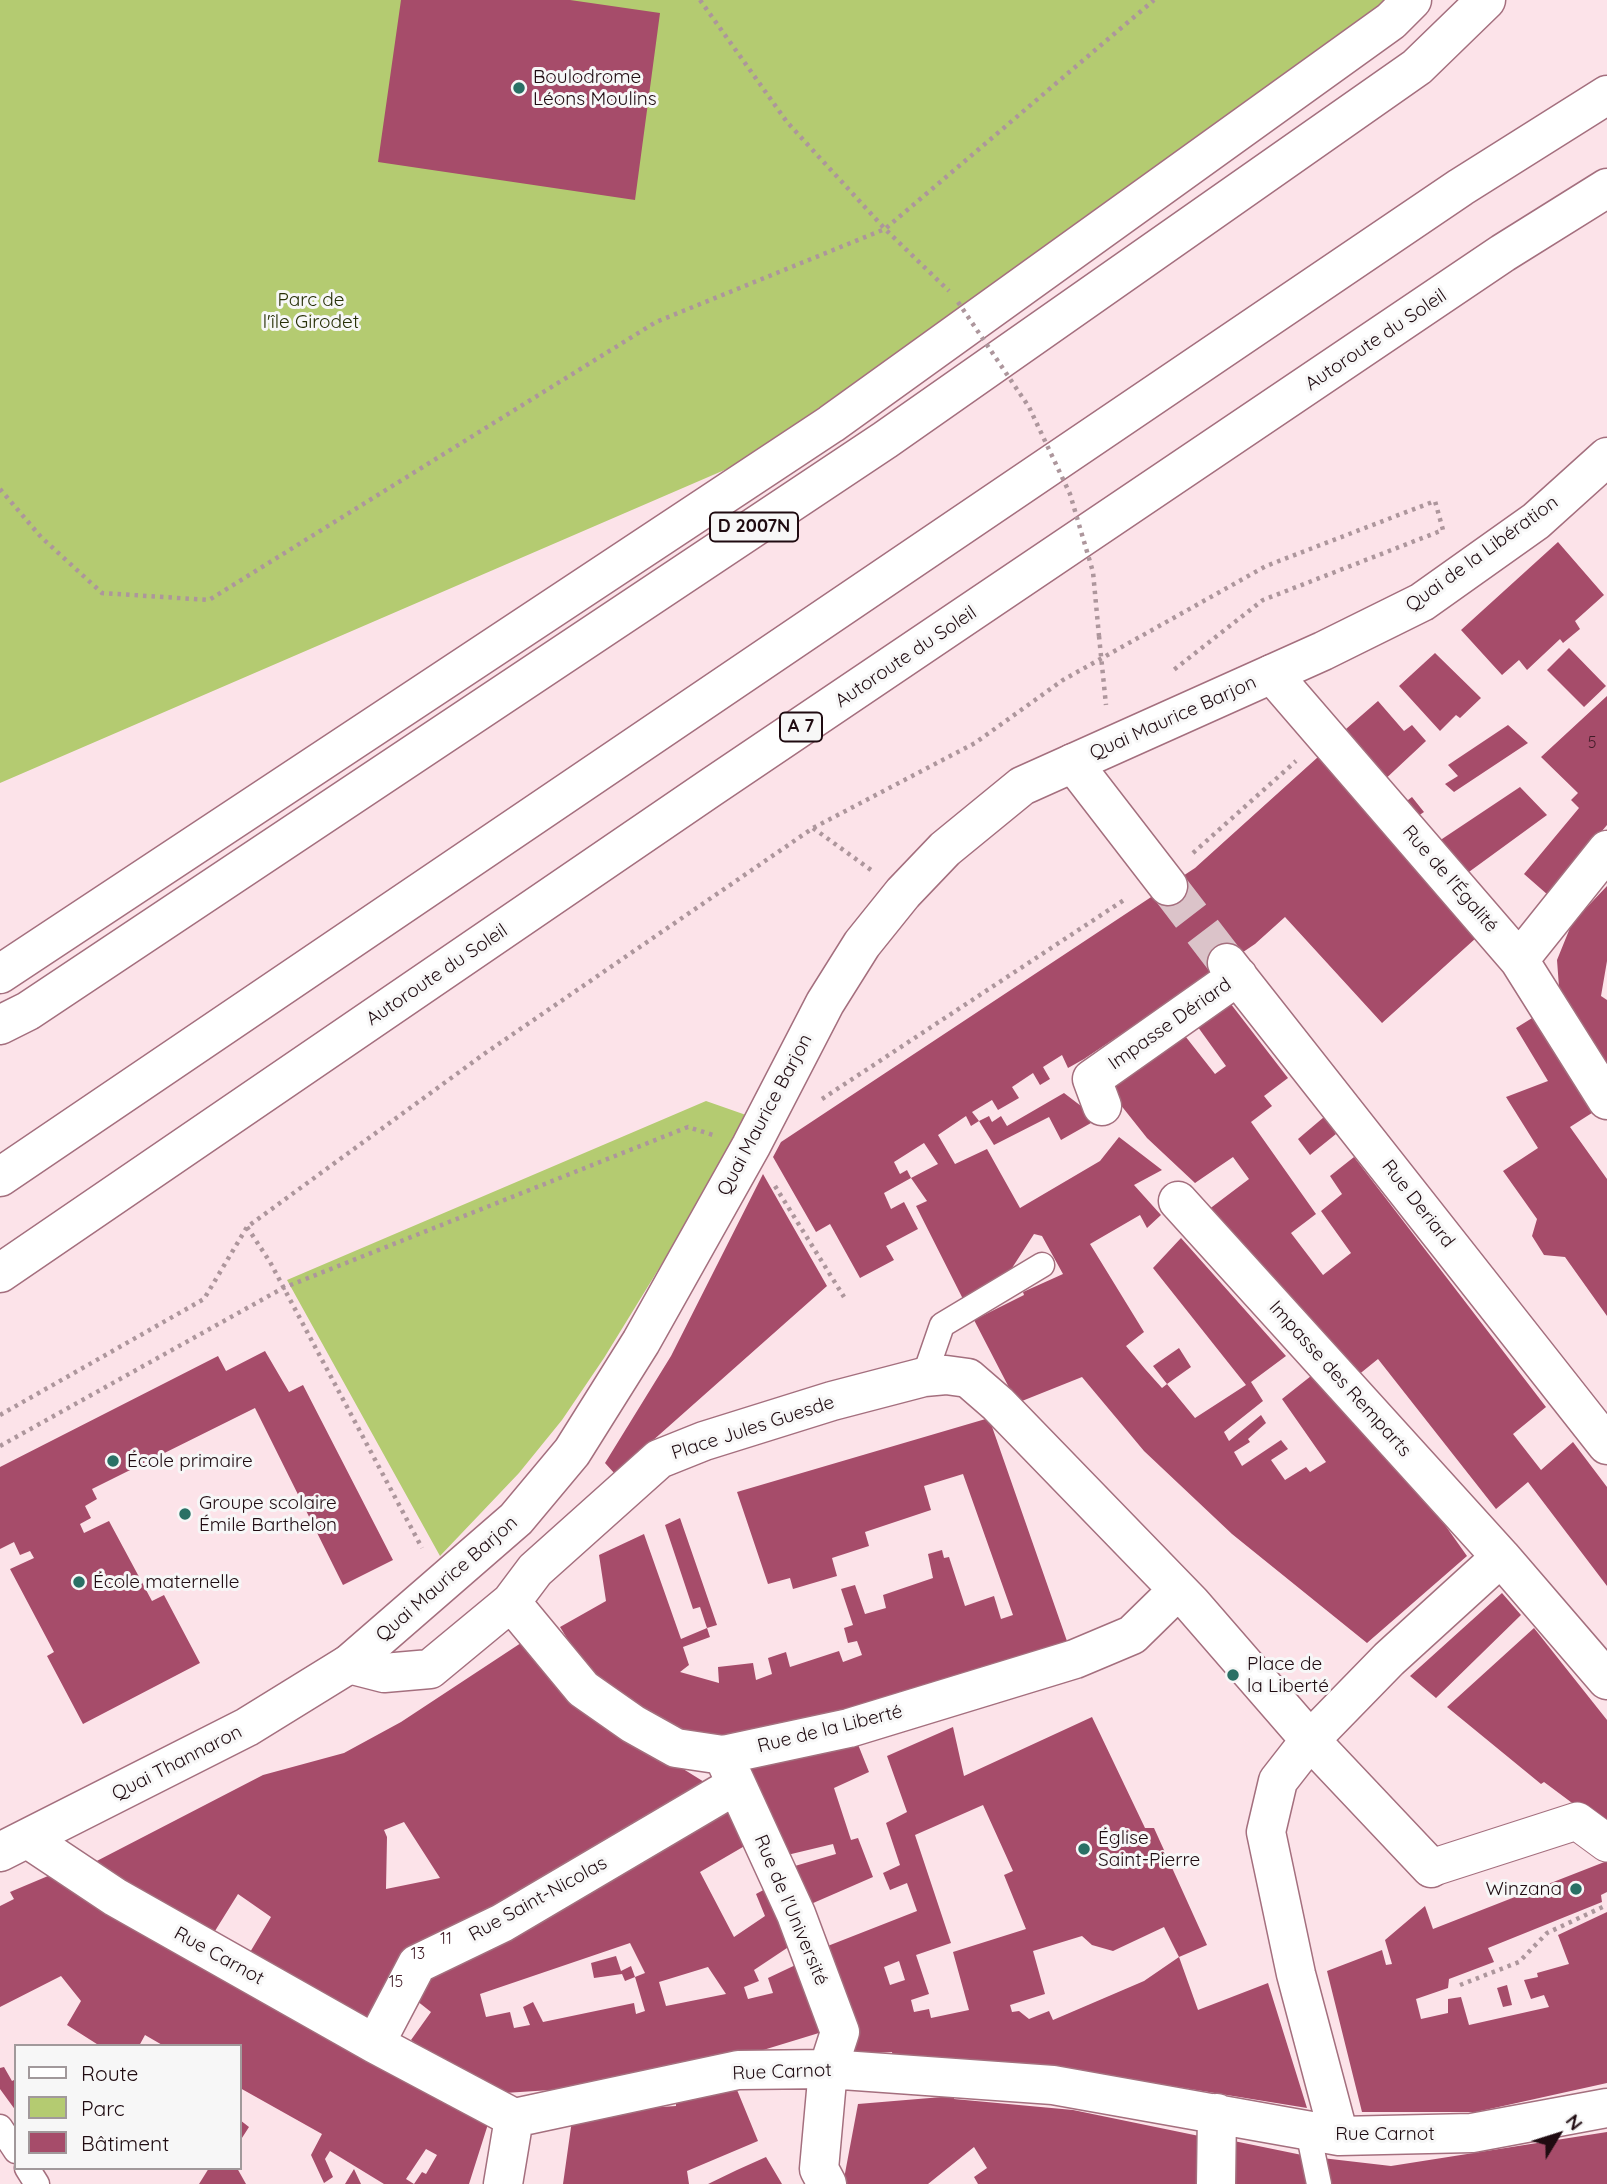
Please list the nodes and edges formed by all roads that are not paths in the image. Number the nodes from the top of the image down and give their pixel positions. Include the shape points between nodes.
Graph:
1 (1412, 0) edge
2 (1486, 0) edge
3 (1607, 95) edge
4 (1607, 188) edge
5 (1607, 457) edge
6 (1272, 674) junction
7 (1073, 763) junction
8 (1607, 850) edge
9 (1164, 881) tunnel mouth
10 (1519, 960) junction
11 (1233, 970) joint
12 (0, 974) edge
13 (0, 1025) edge
14 (1607, 1100) edge
15 (1102, 1106) dead end
16 (0, 1177) edge
17 (1178, 1201) dead end
18 (1042, 1265) dead end
19 (0, 1273) edge
20 (924, 1377) junction
21 (1607, 1445) edge
22 (1501, 1557) junction
23 (1178, 1590) junction
24 (511, 1602) junction
25 (349, 1664) junction
26 (1607, 1680) edge
27 (1310, 1740) junction
28 (729, 1770) junction
29 (1607, 1843) edge
30 (14, 1845) edge
31 (1432, 1868) joint
32 (375, 2044) junction
33 (828, 2069) junction
34 (1607, 2108) edge
35 (1217, 2113) junction
36 (514, 2118) junction
37 (0, 2127) edge
38 (1324, 2134) junction
39 (14, 2148) edge
40 (823, 2176) edge
41 (503, 2184) edge
42 (1216, 2184) edge
43 (1318, 2184) edge

1 - 12 main road, D 2007N via 1391,22 831,424
2 - 13 main road, D 2007N via 1417,67 885,440 28,1011
3 - 16 main road via 1438,202
4 - 19 main road, Autoroute du Soleil / A 7 via 1503,253 722,780
5 - 6 main road, Quai de la Libération via 1536,521 1423,602
6 - 7 main road, Quai Maurice Barjon
6 - 10 main road, Rue de l'Égalité
7 - 9 main road
7 - 25 main road, Quai Maurice Barjon via 1022,786 945,849 902,893 862,944 825,1003 641,1342 572,1452 516,1519
8 - 10 main road
10 - 14 main road, Rue de l'Égalité
11 - 15 main road, Impasse Dériard via 1092,1079
11 - 21 main road, Rue Deriard
17 - 22 main road, Impasse des Remparts
18 - 20 lane via 942,1325
20 - 23 main road, Place Jules Guesde via 968,1378
20 - 24 main road, Place Jules Guesde via 832,1401 659,1459 535,1570
22 - 26 main road, Impasse des Remparts
22 - 27 main road via 1389,1659
23 - 27 main road
23 - 28 main road, Rue de la Liberté via 1132,1635 1075,1659
24 - 25 main road, Place Jules Guesde via 430,1669 384,1674
24 - 28 main road, Rue de la Liberté via 583,1689 676,1748
25 - 30 main road, Quai Thannaron via 247,1727
27 - 31 main road
27 - 38 main road via 1278,1781 1266,1832
28 - 32 main road, Rue Saint-Nicolas via 502,1923 417,1964
28 - 33 main road, Rue de l'Université via 796,1914 840,2032
29 - 31 street via 1577,1821
30 - 32 main road, Rue Carnot
32 - 36 main road, Rue Carnot
33 - 35 main road, Rue Carnot via 1053,2085
33 - 36 main road, Rue Carnot via 738,2070
33 - 40 main road, Rue de l'Université
34 - 38 main road, Rue Carnot via 1472,2133
35 - 38 main road, Rue Carnot
35 - 42 main road
36 - 41 main road
37 - 39 lane
38 - 43 lane

